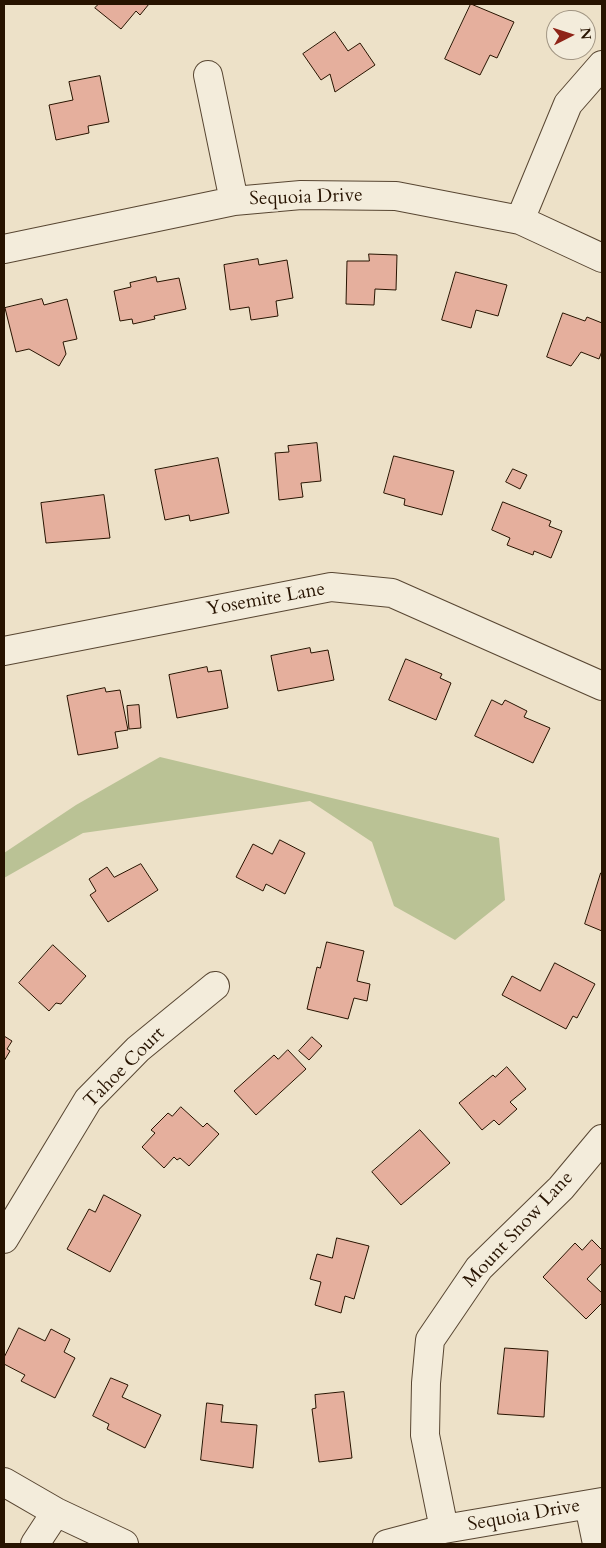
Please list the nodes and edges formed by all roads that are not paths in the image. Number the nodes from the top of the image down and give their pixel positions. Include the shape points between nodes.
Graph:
1 (602, 65) edge
2 (208, 75) dead end
3 (234, 201) junction
4 (520, 220) junction
5 (4, 249) edge
6 (602, 258) edge
7 (4, 651) edge
8 (602, 686) edge
9 (215, 986) dead end
10 (602, 1139) edge
11 (4, 1239) edge
12 (4, 1482) edge
13 (596, 1504) edge
14 (56, 1512) junction
15 (444, 1529) junction
16 (35, 1544) edge
17 (124, 1544) edge
18 (387, 1544) edge
19 (597, 1544) edge

1 - 4 street via 568,104
2 - 3 street
3 - 4 street, Sequoia Drive via 301,195 396,196
3 - 5 street, Sequoia Drive
4 - 6 street, Sequoia Drive
7 - 8 street, Yosemite Lane via 331,587 392,593
9 - 11 street, Tahoe Court via 138,1049 88,1100
10 - 15 street, Mount Snow Lane via 561,1188 479,1268 430,1340 425,1435
12 - 14 street
13 - 15 street, Sequoia Drive
13 - 19 street
14 - 16 street
14 - 17 street
15 - 18 street, Sequoia Drive

